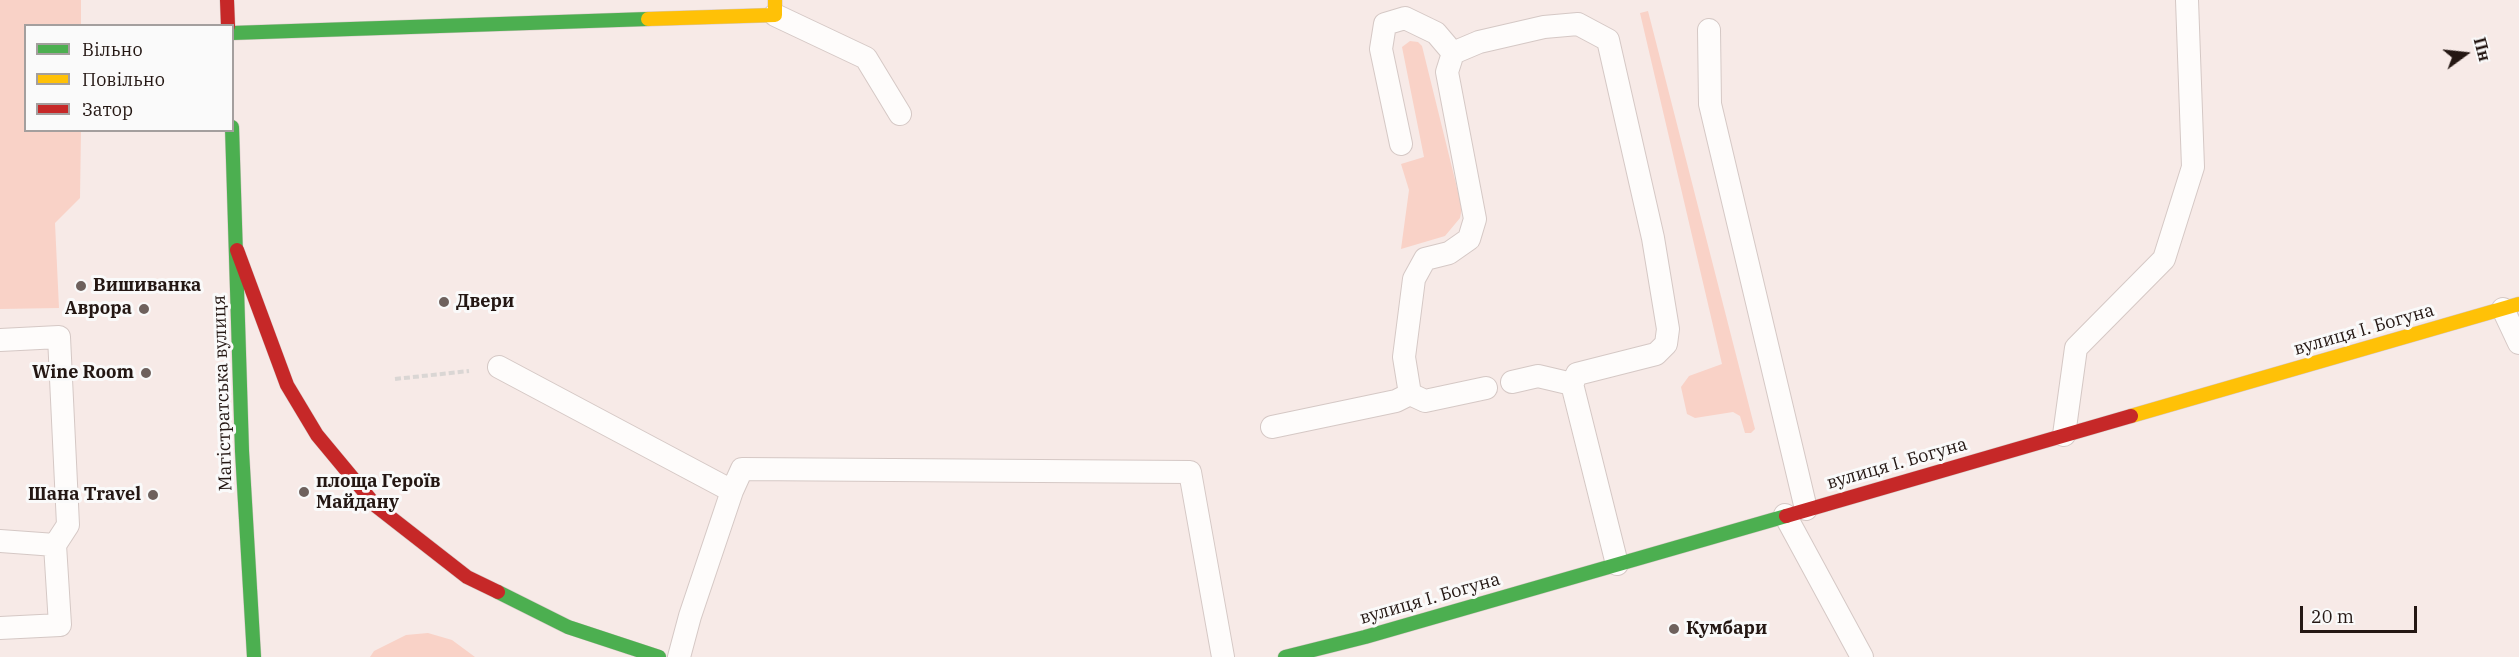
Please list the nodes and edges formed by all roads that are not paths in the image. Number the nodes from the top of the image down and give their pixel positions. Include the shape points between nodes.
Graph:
1 (227, 0) edge
2 (2187, 0) edge
3 (775, 7) edge
4 (228, 24) edge
5 (1708, 30) dead end
6 (234, 33) edge
7 (1453, 53) junction
8 (900, 114) dead end
9 (232, 132) edge
10 (1401, 144) dead end
11 (237, 250) junction
12 (2511, 306) edge
13 (0, 340) edge
14 (2519, 343) edge
15 (499, 367) road end
16 (1512, 382) dead end
17 (1572, 384) junction
18 (1486, 388) dead end
19 (1410, 394) junction
20 (1272, 427) dead end
21 (2064, 435) junction
22 (732, 491) junction
23 (1796, 512) junction
24 (0, 541) edge
25 (55, 544) junction
26 (1617, 564) junction
27 (0, 628) edge
28 (1365, 637) junction
29 (254, 657) edge
30 (659, 657) edge
31 (679, 657) edge
32 (1223, 657) edge
33 (1284, 657) edge
34 (1338, 657) edge
35 (1862, 657) edge

1 - 4 street
2 - 21 lane via 2193,167 2164,259 2076,348
3 - 6 street
3 - 8 lane via 866,58
5 - 23 lane via 1710,104
7 - 10 lane via 1436,33 1405,18 1385,24 1381,49
7 - 17 lane via 1479,42 1544,27 1578,24 1608,40 1653,238 1668,329 1666,344 1656,354 1577,374
7 - 19 lane via 1447,72 1475,219 1469,239 1449,253 1425,259 1414,279 1404,357
9 - 11 street, Магістратська вулиця
11 - 29 street, Магістратська вулиця
11 - 30 street via 287,385 317,435 376,506 467,577 568,627
12 - 14 lane
12 - 21 street, вулиця І. Богуна
13 - 25 lane via 59,336 68,525
15 - 22 lane
16 - 17 lane via 1538,376
17 - 26 lane
18 - 19 lane via 1425,401
19 - 20 lane via 1396,401
21 - 23 street, вулиця І. Богуна
22 - 31 lane
22 - 32 lane via 742,469 1190,472
23 - 26 street, вулиця І. Богуна
23 - 35 lane
24 - 25 lane
25 - 27 lane via 60,625
26 - 28 street, вулиця І. Богуна
28 - 33 street, вулиця І. Богуна
28 - 34 street

